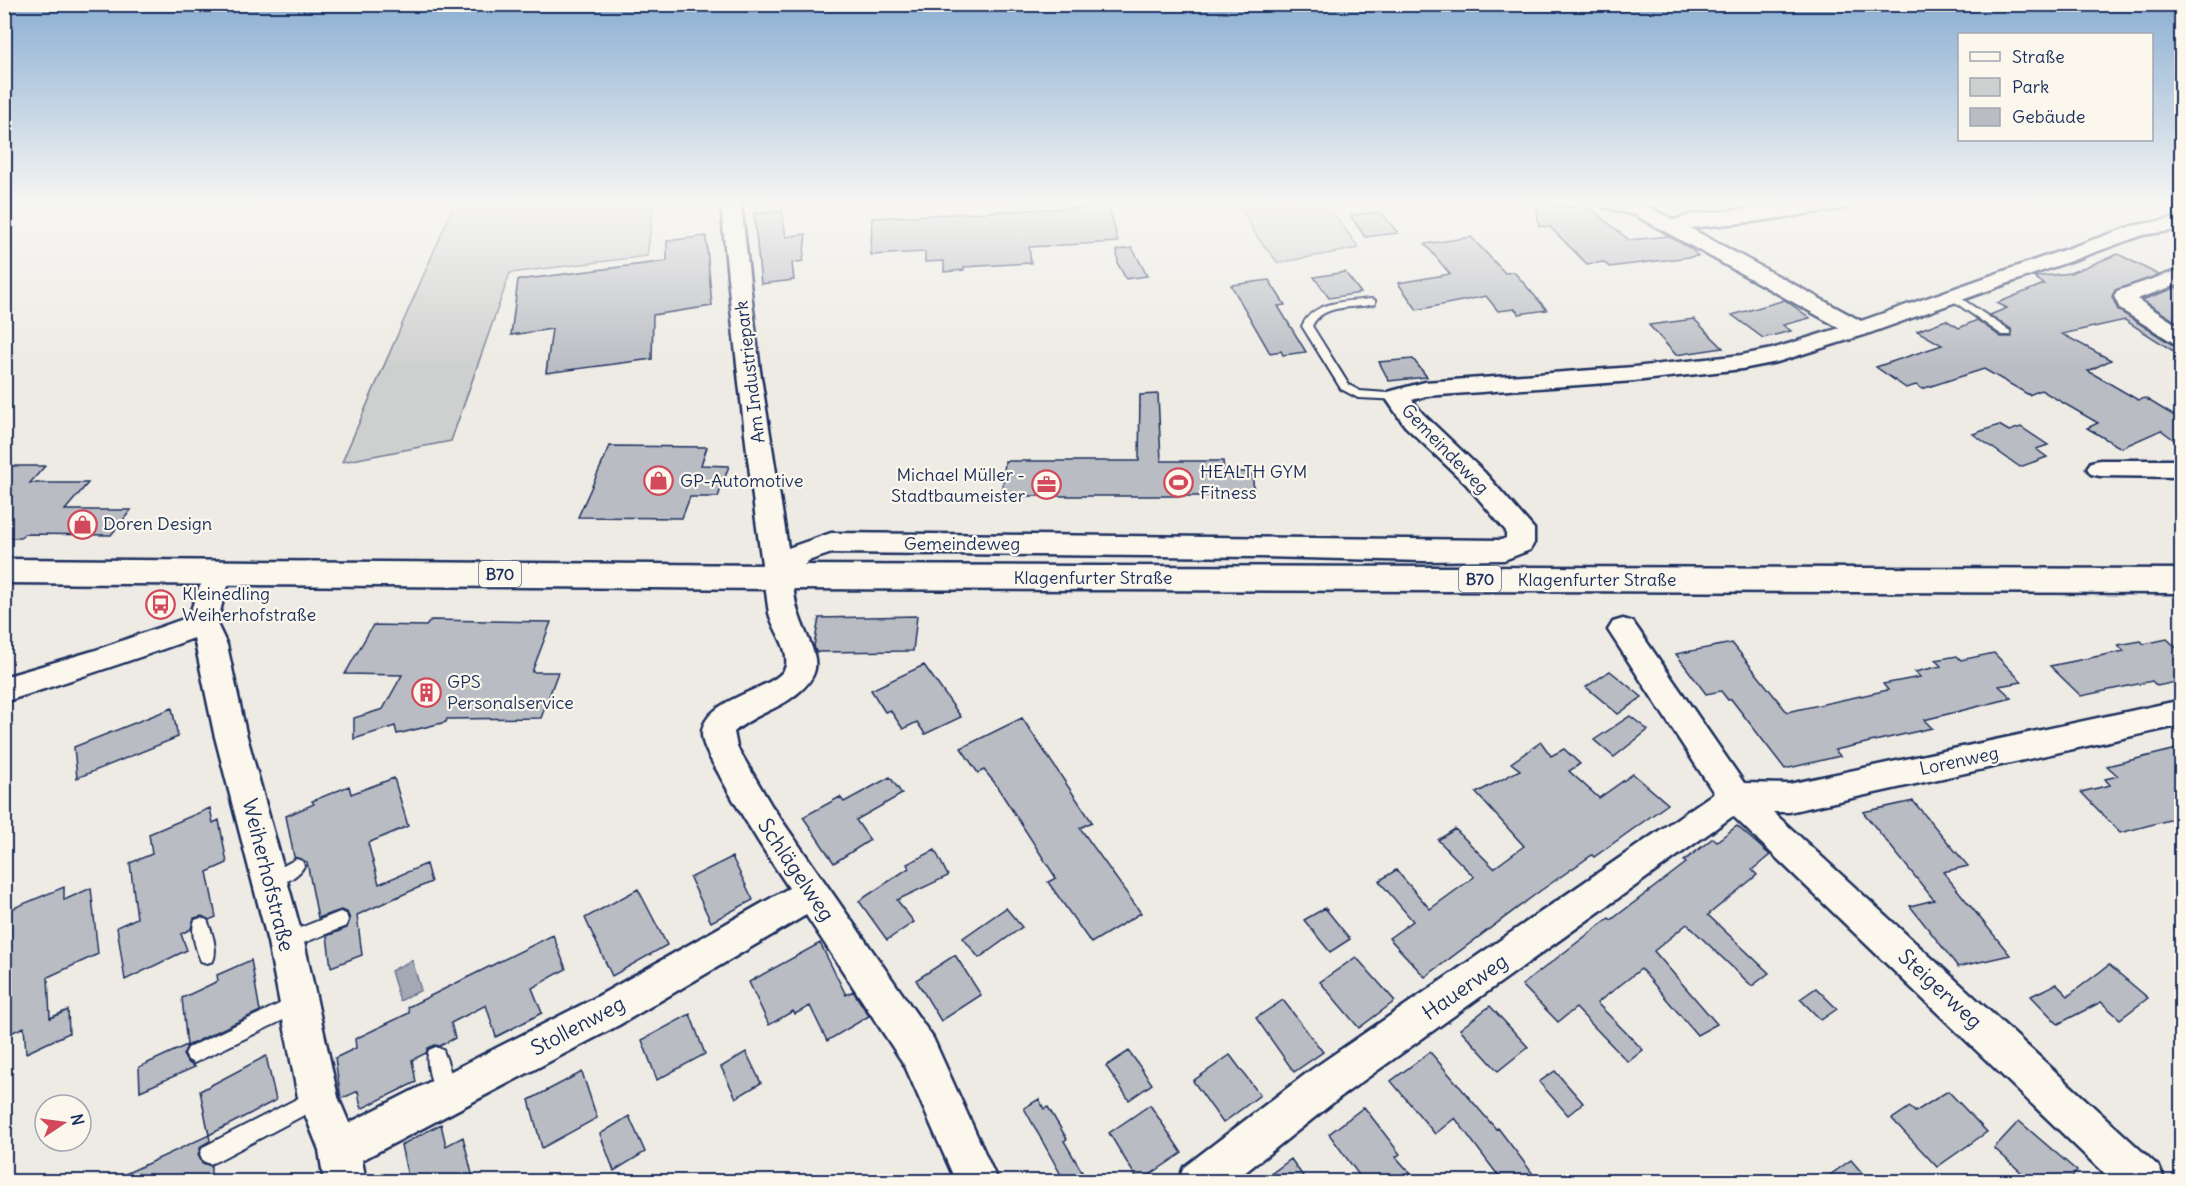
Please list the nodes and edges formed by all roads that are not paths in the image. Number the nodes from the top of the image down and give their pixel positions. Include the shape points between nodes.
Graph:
1 (737, 258) edge
2 (1731, 258) edge
3 (2059, 258) edge
4 (2181, 275) edge
5 (1953, 296) junction
6 (1371, 302) dead end
7 (1859, 330) junction
8 (2006, 333) dead end
9 (2181, 338) edge
10 (1397, 398) junction
11 (2100, 468) dead end
12 (2181, 469) edge
13 (4, 571) edge
14 (222, 572) junction
15 (778, 577) junction
16 (2181, 581) edge
17 (202, 624) junction
18 (1623, 630) dead end
19 (4, 690) edge
20 (2181, 712) edge
21 (1735, 797) junction
22 (813, 893) junction
23 (340, 920) dead end
24 (201, 926) dead end
25 (286, 942) junction
26 (207, 955) dead end
27 (300, 1003) junction
28 (194, 1054) dead end
29 (436, 1056) dead end
30 (446, 1095) junction
31 (318, 1097) junction
32 (210, 1154) dead end
33 (342, 1166) edge
34 (2143, 1181) edge
35 (977, 1182) edge
36 (1199, 1182) edge

1 - 15 street, Am Industriepark via 748,371
2 - 7 street
3 - 5 street, Gemeindeweg
4 - 9 street via 2125,296 2128,304
5 - 7 street, Gemeindeweg
5 - 8 lane
6 - 10 lane via 1317,311 1309,317 1307,326 1344,387 1358,394
7 - 10 street, Gemeindeweg via 1728,365 1425,389
10 - 15 street, Gemeindeweg via 1520,529 1520,543 1504,550 1424,551 831,543 798,554
11 - 12 street
13 - 14 main road, Klagenfurter Straße / B70
14 - 15 main road, Klagenfurter Straße / B70
14 - 17 street via 211,592
15 - 16 main road, Klagenfurter Straße / B70
15 - 22 street, Schlägelweg via 784,615 798,646 801,665 794,679 777,692 736,711 720,726 718,734 722,749 759,815
17 - 19 street
17 - 25 street, Weiherhofstraße via 212,645 230,733 283,874
18 - 21 street, Steigerweg
20 - 21 street, Lorenweg via 1789,798
21 - 34 street, Steigerweg
21 - 36 street, Hauerweg via 1325,1084
22 - 30 street, Stollenweg via 606,1012
22 - 35 street, Schlägelweg via 919,1052
23 - 25 lane
24 - 26 lane
25 - 27 street, Weiherhofstraße
27 - 28 lane
27 - 31 street, Weiherhofstraße
29 - 30 lane
30 - 33 street, Stollenweg
31 - 32 lane
31 - 33 street, Weiherhofstraße

